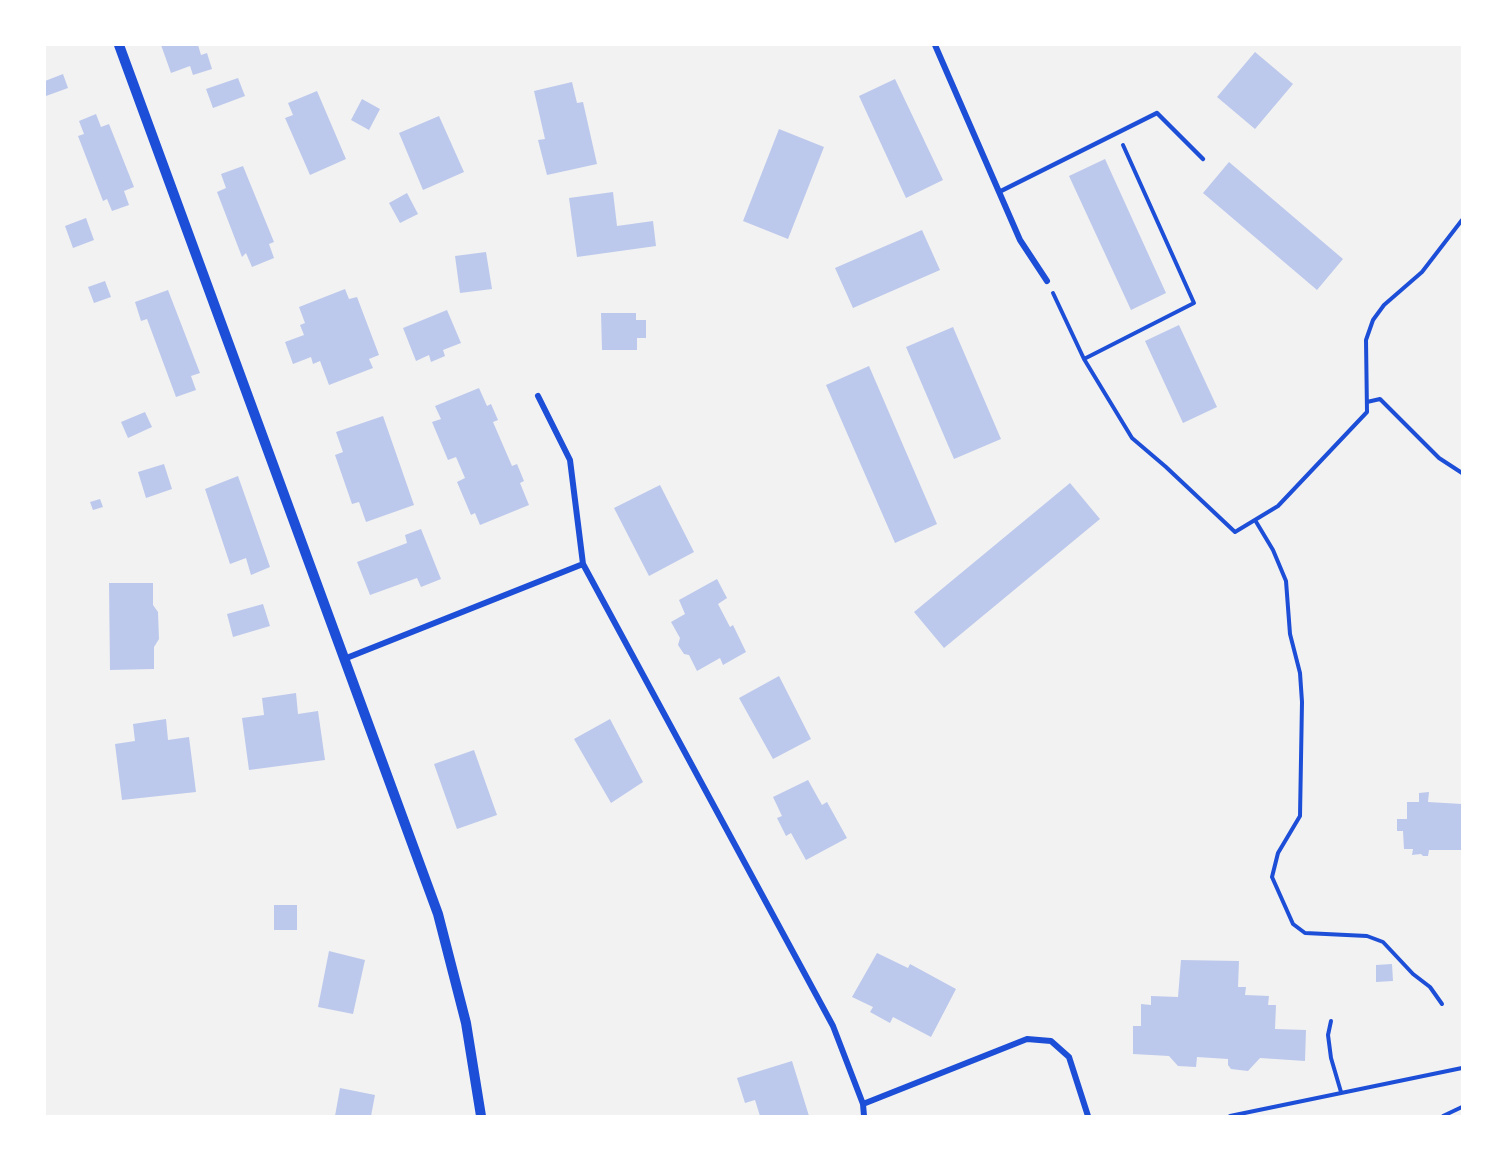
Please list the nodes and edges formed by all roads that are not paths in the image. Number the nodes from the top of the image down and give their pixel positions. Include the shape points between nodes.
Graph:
1 (119, 45) edge
2 (935, 45) edge
3 (1203, 159) dead end
4 (999, 192) junction
5 (1047, 281) road end
6 (538, 396) dead end
7 (583, 564) junction
8 (343, 659) junction
9 (862, 1104) junction
10 (482, 1116) edge
11 (864, 1116) edge
12 (1088, 1116) edge

1 - 8 street
2 - 4 street
3 - 4 lane via 1157,113
4 - 5 street via 1020,240
6 - 7 street via 570,460
7 - 8 street
7 - 9 street via 833,1026
8 - 10 street via 438,914 465,1023
9 - 11 street
9 - 12 street via 1027,1039 1051,1041 1069,1057

